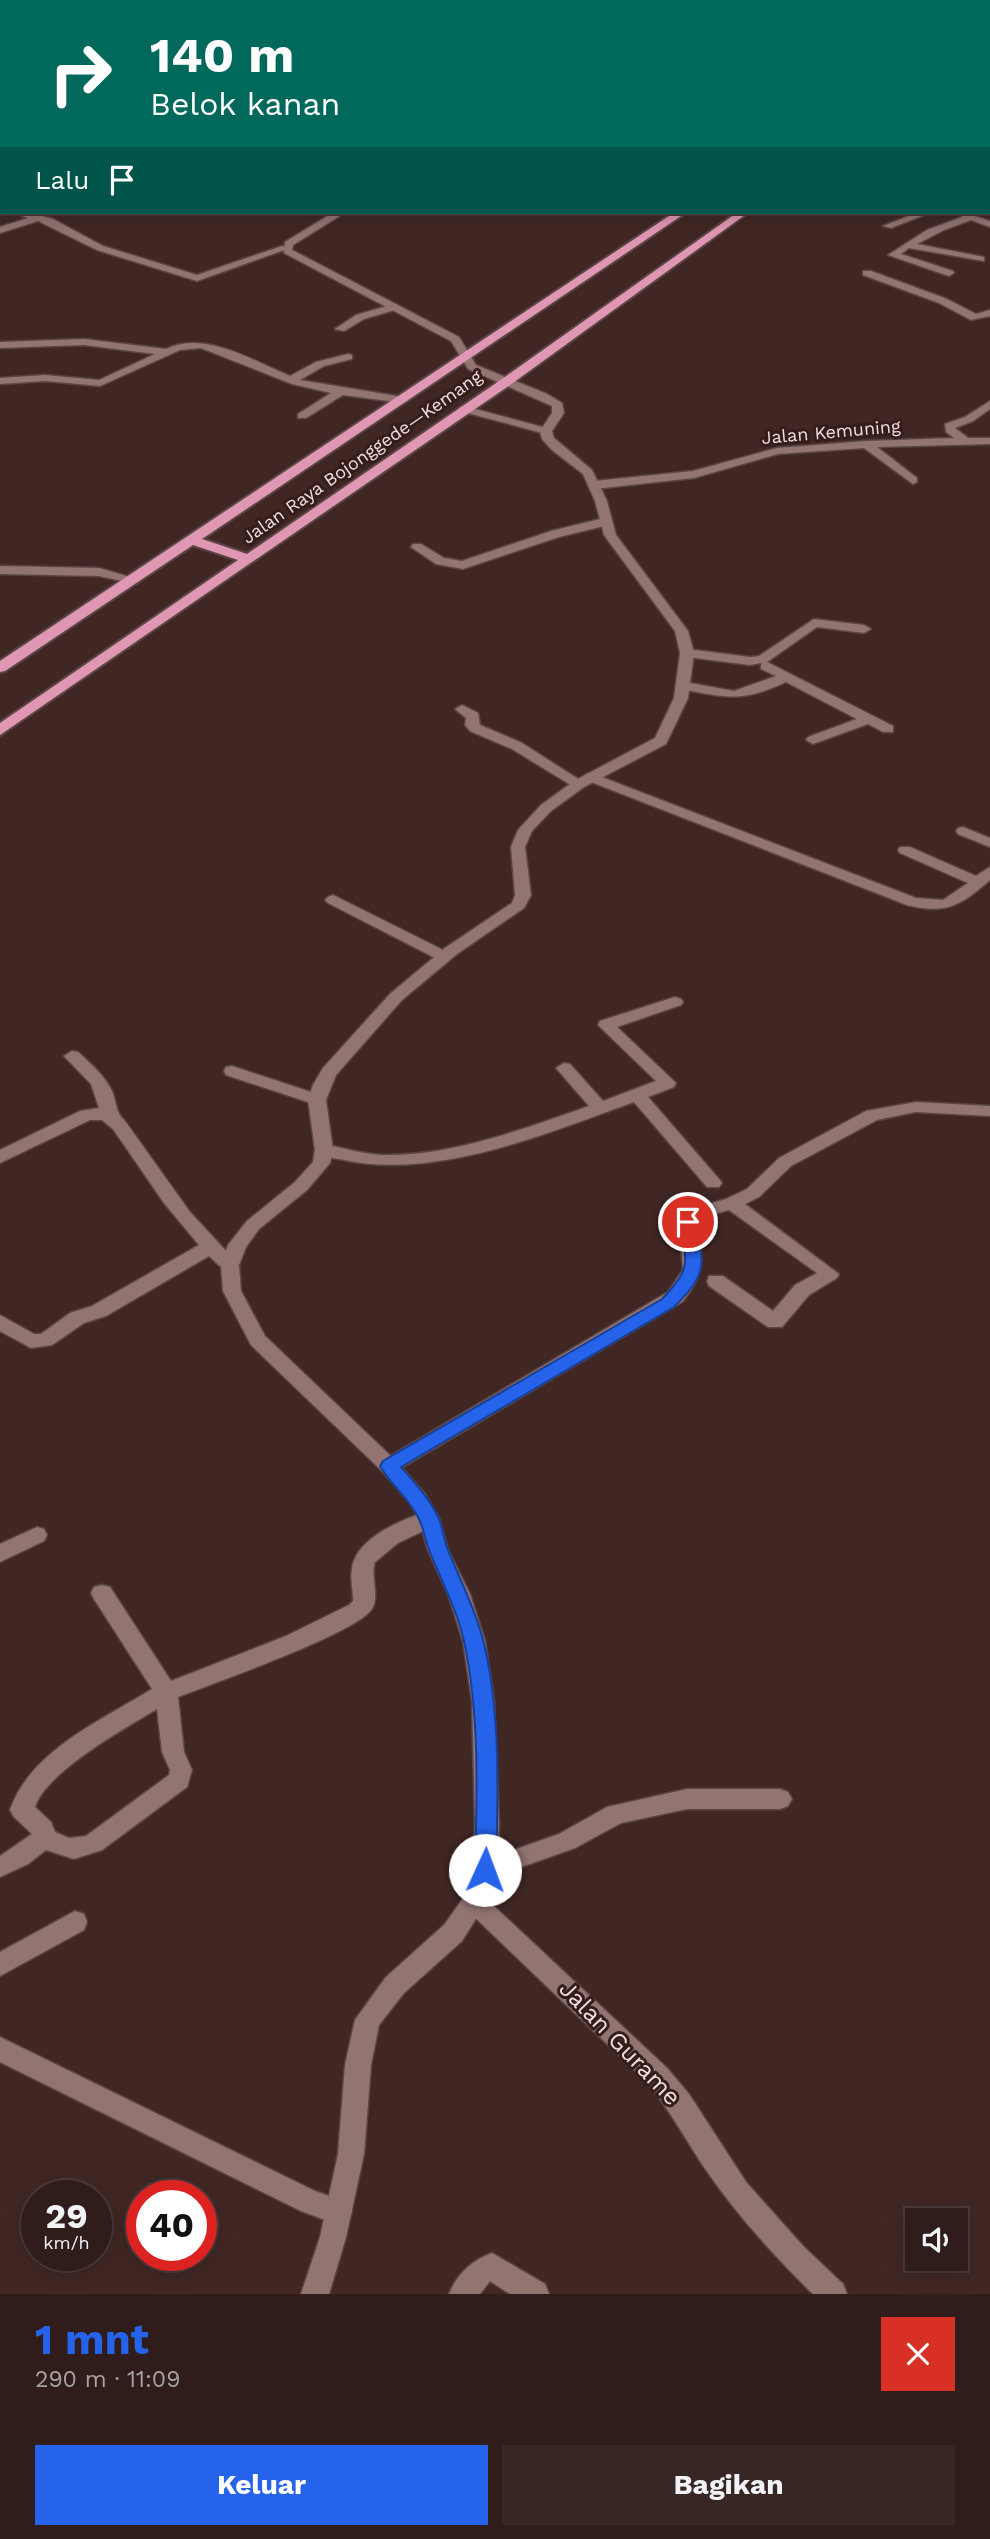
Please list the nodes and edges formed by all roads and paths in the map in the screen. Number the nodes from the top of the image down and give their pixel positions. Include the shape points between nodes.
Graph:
1 (22, 214) edge
2 (337, 214) edge
3 (679, 214) edge
4 (741, 214) edge
5 (921, 214) edge
6 (965, 214) edge
7 (968, 214) edge
8 (34, 219) junction
9 (990, 224) edge
10 (888, 226) dead end
11 (0, 230) edge
12 (907, 245) junction
13 (285, 248) junction
14 (981, 259) dead end
15 (867, 273) dead end
16 (948, 273) dead end
17 (394, 307) junction
18 (990, 313) edge
19 (975, 318) junction
20 (990, 325) edge
21 (340, 329) dead end
22 (0, 345) edge
23 (166, 352) junction
24 (348, 357) dead end
25 (464, 359) junction
26 (291, 380) junction
27 (0, 381) edge
28 (506, 382) junction
29 (341, 392) junction
30 (403, 400) junction
31 (990, 404) edge
32 (464, 409) junction
33 (302, 416) dead end
34 (546, 431) junction
35 (964, 440) junction
36 (990, 441) edge
37 (866, 444) junction
38 (912, 480) dead end
39 (594, 485) junction
40 (604, 522) junction
41 (192, 540) junction
42 (417, 547) dead end
43 (248, 559) junction
44 (0, 570) edge
45 (131, 579) junction
46 (864, 629) dead end
47 (687, 653) junction
48 (766, 666) dead end
49 (0, 667) edge
50 (787, 677) junction
51 (685, 686) junction
52 (463, 709) dead end
53 (869, 719) junction
54 (888, 729) dead end
55 (0, 730) edge
56 (813, 740) dead end
57 (585, 780) junction
58 (963, 831) dead end
59 (990, 843) edge
60 (905, 850) dead end
61 (984, 876) edge
62 (333, 900) dead end
63 (445, 957) junction
64 (675, 1002) dead end
65 (72, 1056) dead end
66 (564, 1068) dead end
67 (232, 1071) dead end
68 (637, 1095) junction
69 (317, 1100) junction
70 (600, 1108) junction
71 (990, 1111) edge
72 (109, 1116) junction
73 (324, 1150) junction
74 (0, 1157) edge
75 (713, 1183) dead end
76 (732, 1203) junction
77 (210, 1248) junction
78 (230, 1265) junction
79 (716, 1281) dead end
80 (0, 1322) edge
81 (389, 1466) junction
82 (429, 1519) junction
83 (37, 1535) dead end
84 (0, 1554) edge
85 (102, 1593) dead end
86 (166, 1692) junction
87 (780, 1799) dead end
88 (44, 1838) junction
89 (0, 1867) edge
90 (485, 1870) junction
91 (474, 1902) junction
92 (75, 1922) dead end
93 (0, 1965) edge
94 (0, 2049) edge
95 (339, 2213) junction
96 (315, 2294) edge
97 (463, 2294) edge
98 (534, 2294) edge
99 (833, 2294) edge

1 - 8 street
2 - 13 street
3 - 25 highway, Jalan Raya Bojonggede—Kemang
4 - 28 highway, Jalan Raya Bojonggede—Kemang
5 - 10 street
6 - 12 street
7 - 9 street
8 - 11 street
8 - 13 street via 50,221 100,248 197,278
12 - 14 street
12 - 16 street via 893,256
13 - 17 street via 299,260
15 - 19 street
17 - 21 street via 360,317
17 - 25 street via 456,338
18 - 19 street
19 - 20 street
22 - 23 street via 85,342
23 - 26 street via 202,345
23 - 27 street via 94,383 46,378
24 - 26 street via 320,364
25 - 28 street
25 - 30 highway, Jalan Raya Bojonggede—Kemang
26 - 29 street
28 - 32 highway, Jalan Raya Bojonggede—Kemang
28 - 34 street via 558,405
29 - 30 street
29 - 33 street
30 - 41 highway, Jalan Raya Bojonggede—Kemang
31 - 35 street via 949,426
32 - 34 street
32 - 43 highway, Jalan Raya Bojonggede—Kemang
34 - 39 street via 548,439 587,472
35 - 36 street, Jalan Kemuning
35 - 37 street, Jalan Kemuning
37 - 38 street
37 - 39 street, Jalan Kemuning via 778,451 694,474
39 - 40 street
40 - 42 street via 539,538 463,565 440,561
40 - 47 street via 681,631
41 - 43 highway
41 - 45 highway, Jalan Raya Bojonggede—Kemang
43 - 55 highway, Jalan Raya Bojonggede—Kemang
44 - 45 street via 99,572
45 - 49 highway, Jalan Raya Bojonggede—Kemang
46 - 47 street via 814,623 772,654 750,661
47 - 51 street
48 - 50 street
50 - 51 street via 734,695
50 - 53 street
51 - 57 street via 661,741
52 - 57 street via 473,716 475,728
53 - 54 street
53 - 56 street
57 - 61 street via 922,904 953,902
57 - 63 street via 538,815 520,838 523,895 519,905
58 - 59 street
60 - 61 street
62 - 63 street
63 - 69 street via 375,1018 328,1072
64 - 68 street via 606,1025 668,1083
65 - 72 street via 95,1076 107,1096
66 - 70 street
67 - 69 street
68 - 70 street
68 - 75 street
69 - 73 street
70 - 73 street via 518,1138 431,1154 391,1160
71 - 76 street via 916,1107 872,1115 785,1162 753,1193
72 - 74 street via 99,1112 86,1115
72 - 77 street via 178,1213
73 - 78 street via 312,1176 253,1225 237,1245
76 - 79 street via 830,1274 802,1290 775,1322
76 - 81 street via 691,1217 695,1266 682,1290 668,1303
77 - 78 street
77 - 80 street via 99,1311 77,1318 45,1340 31,1341
78 - 81 street via 232,1291 258,1340
81 - 82 street
82 - 86 street via 365,1557 364,1603 357,1611 294,1642
82 - 90 street via 474,1641 483,1701
83 - 84 street
85 - 86 street
86 - 88 street via 72,1751 28,1794 22,1810 43,1829
86 - 88 street via 173,1752 181,1770 178,1780 94,1843 70,1850
87 - 90 street via 687,1799 621,1813 567,1841
88 - 89 street
90 - 91 street
91 - 95 street via 453,1933 395,1985 368,2020
91 - 99 street, Jalan Gurame via 658,2076 737,2191
92 - 93 street
94 - 95 street
95 - 96 street
97 - 98 street via 481,2271 492,2267

